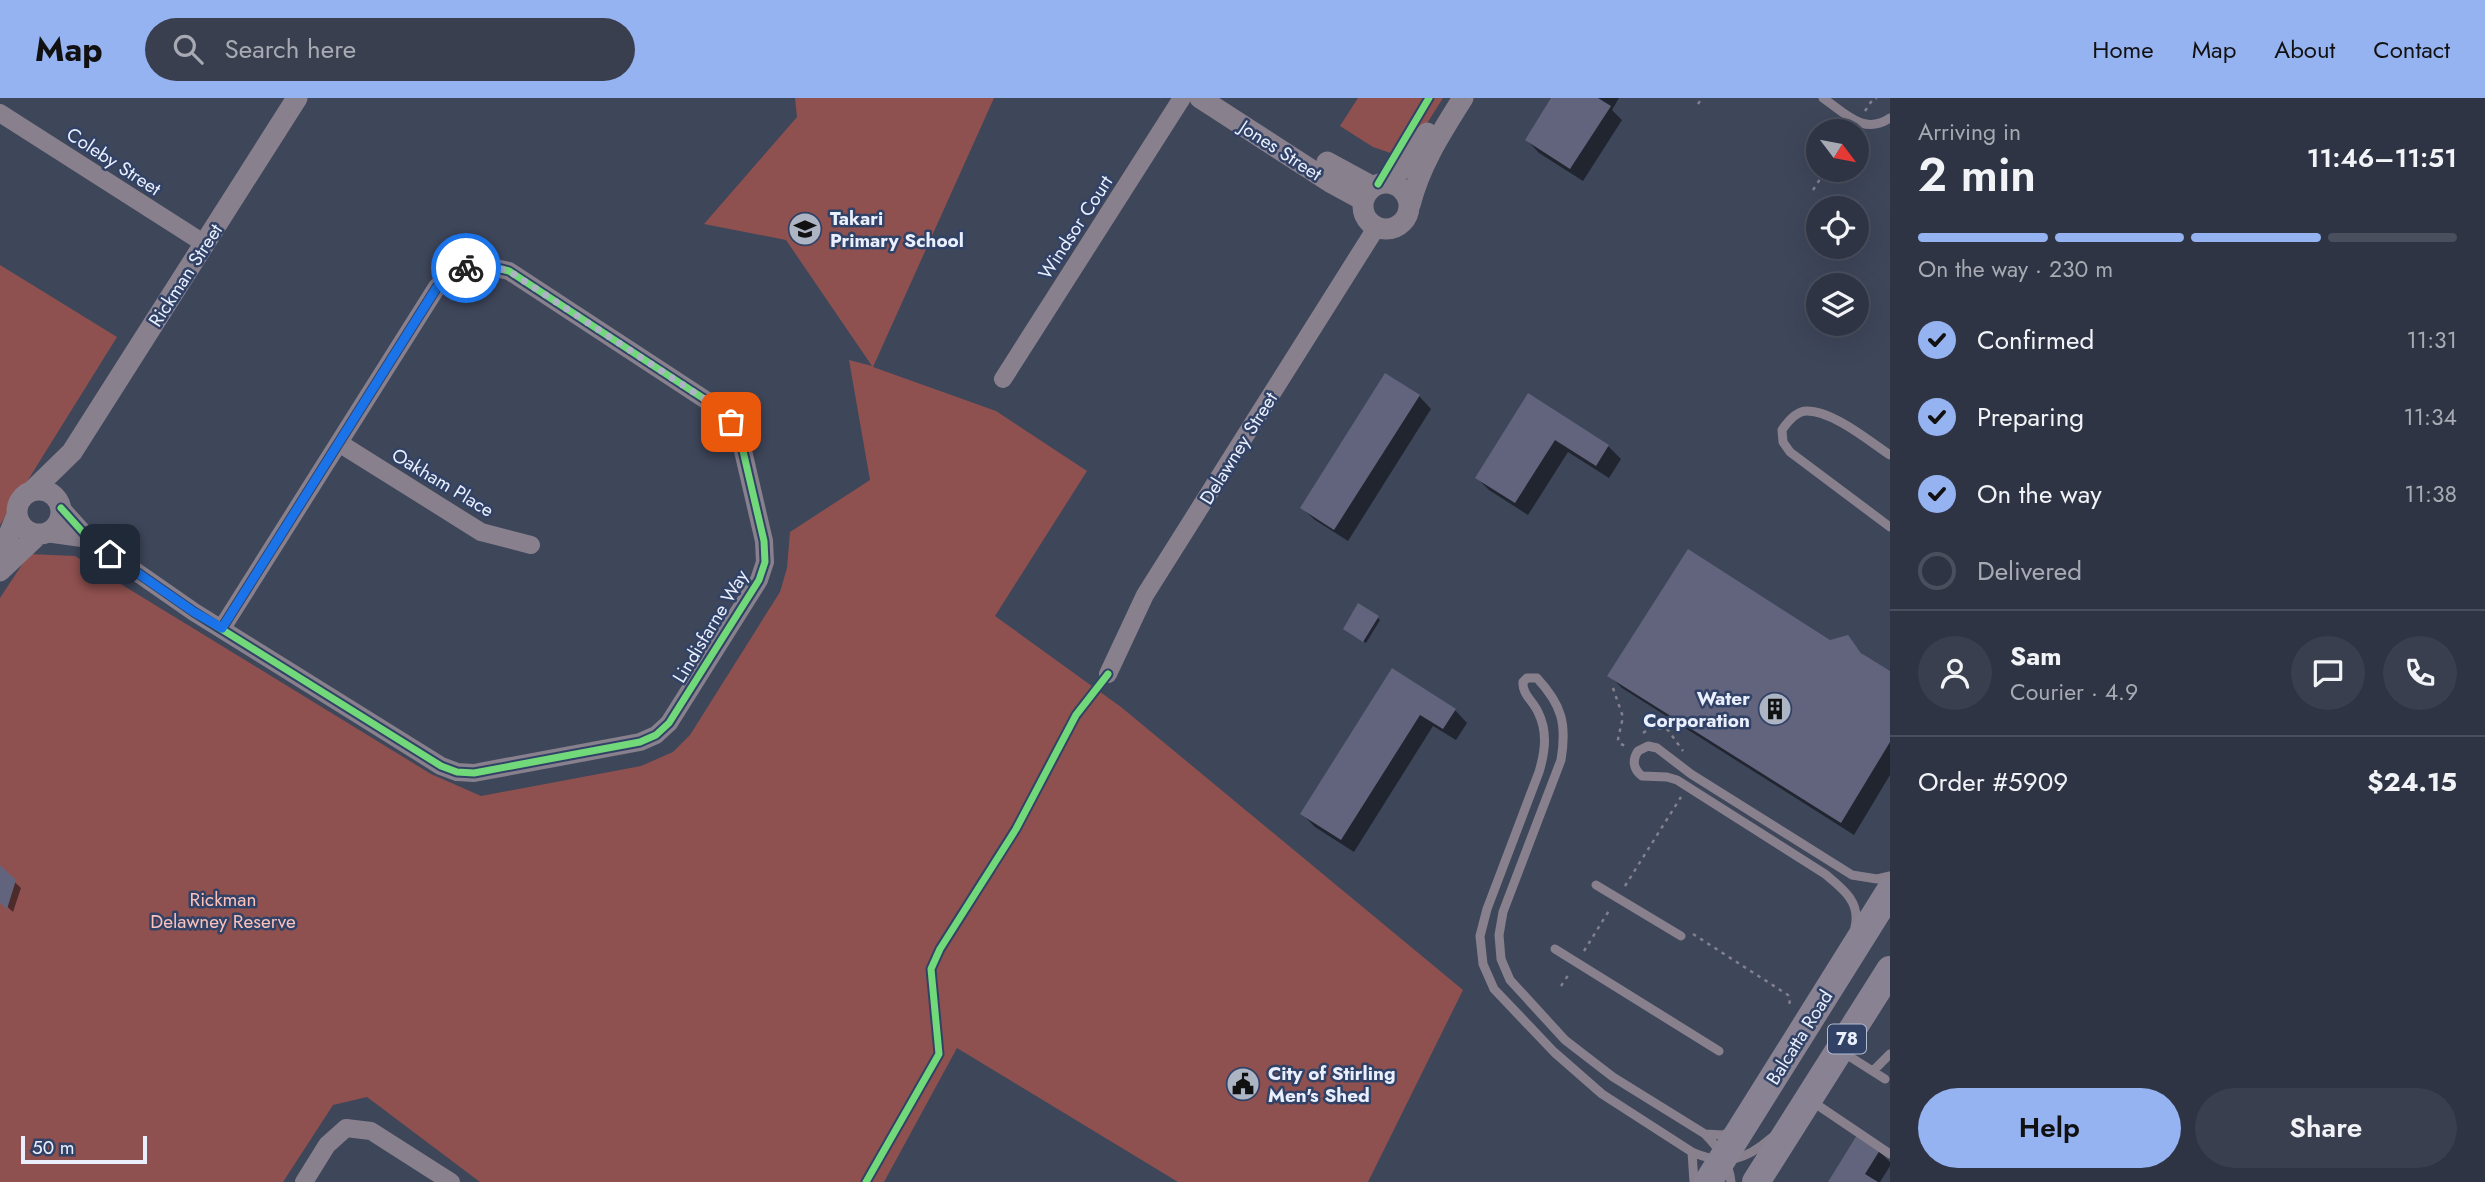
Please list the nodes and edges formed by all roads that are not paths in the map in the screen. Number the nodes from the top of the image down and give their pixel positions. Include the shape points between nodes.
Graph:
1 (297, 98) edge
2 (1182, 98) edge
3 (1200, 98) edge
4 (1224, 98) edge
5 (1449, 98) edge
6 (1463, 98) edge
7 (1823, 98) edge
8 (0, 113) edge
9 (1890, 118) edge
10 (1374, 190) junction
11 (1410, 205) junction
12 (1376, 228) junction
13 (205, 244) junction
14 (1003, 379) dead end
15 (339, 443) junction
16 (72, 452) junction
17 (1890, 455) edge
18 (32, 491) junction
19 (59, 504) junction
20 (18, 515) junction
21 (1890, 527) edge
22 (43, 533) junction
23 (89, 539) junction
24 (531, 545) dead end
25 (0, 556) edge
26 (0, 571) edge
27 (222, 628) junction
28 (1108, 674) dead end
29 (1890, 876) edge
30 (1595, 885) dead end
31 (1890, 891) edge
32 (1683, 933) road end
33 (1555, 949) dead end
34 (1847, 960) junction
35 (1890, 970) edge
36 (1840, 1050) junction
37 (1719, 1051) dead end
38 (1890, 1054) edge
39 (1873, 1071) junction
40 (1885, 1079) dead end
41 (1806, 1103) junction
42 (1744, 1125) junction
43 (1705, 1134) junction
44 (1692, 1152) junction
45 (1890, 1154) edge
46 (1722, 1169) edge
47 (1762, 1180) edge
48 (304, 1182) edge
49 (451, 1182) edge
50 (1694, 1182) edge

1 - 13 street, Rickman Street
2 - 14 street, Windsor Court
3 - 10 street, Jones Street via 1330,182
4 - 10 street, Jones Street
5 - 10 street via 1404,168
6 - 11 street via 1427,157
7 - 9 lane via 1864,126 1880,125
8 - 13 street, Coleby Street
10 - 11 street, Jones Street via 1399,187
10 - 12 street via 1362,206 1366,219
11 - 12 street via 1397,227
12 - 28 street, Delawney Street via 1145,596
13 - 16 street, Rickman Street
15 - 24 street, Oakham Place via 481,532
15 - 27 street, Lindisfarne Way
15 - 27 street, Lindisfarne Way via 437,287 455,271 482,264 509,271 715,406 731,422 740,439 764,541 760,580 669,723 656,735 640,742 474,773 441,766
16 - 18 street, Rickman Street
16 - 19 street, Rickman Street via 61,481
17 - 21 lane via 1836,420 1806,410 1795,414 1782,430 1790,452
18 - 19 street via 47,491
18 - 20 street via 20,500
19 - 22 street via 58,523
19 - 23 street, Lindisfarne Way
20 - 22 street via 25,528
20 - 25 street
22 - 23 street, Lindisfarne Way
22 - 26 street
23 - 27 street, Lindisfarne Way
29 - 34 lane via 1853,875 1653,746 1642,747 1634,755 1634,768 1642,776 1667,777 1687,787 1845,891 1857,916
30 - 32 lane
31 - 34 main road, Balcatta Road / 78
33 - 37 lane
34 - 42 main road, Balcatta Road / 78
35 - 36 main road, 78
36 - 39 lane
36 - 41 main road, 78
38 - 39 lane
39 - 40 lane
41 - 45 lane
41 - 46 lane via 1755,1151
41 - 47 main road, 78
42 - 43 lane via 1723,1135
42 - 46 main road, Balcatta Road / 78
43 - 44 lane via 1565,1040 1510,980 1501,959 1503,912 1561,760 1564,738 1552,695 1537,678 1527,678 1523,689 1538,712 1545,752 1487,909 1480,936 1483,964 1494,989 1554,1052 1602,1094
43 - 46 lane via 1717,1146
44 - 46 lane
44 - 50 lane
48 - 49 street via 327,1145 346,1128 371,1131

